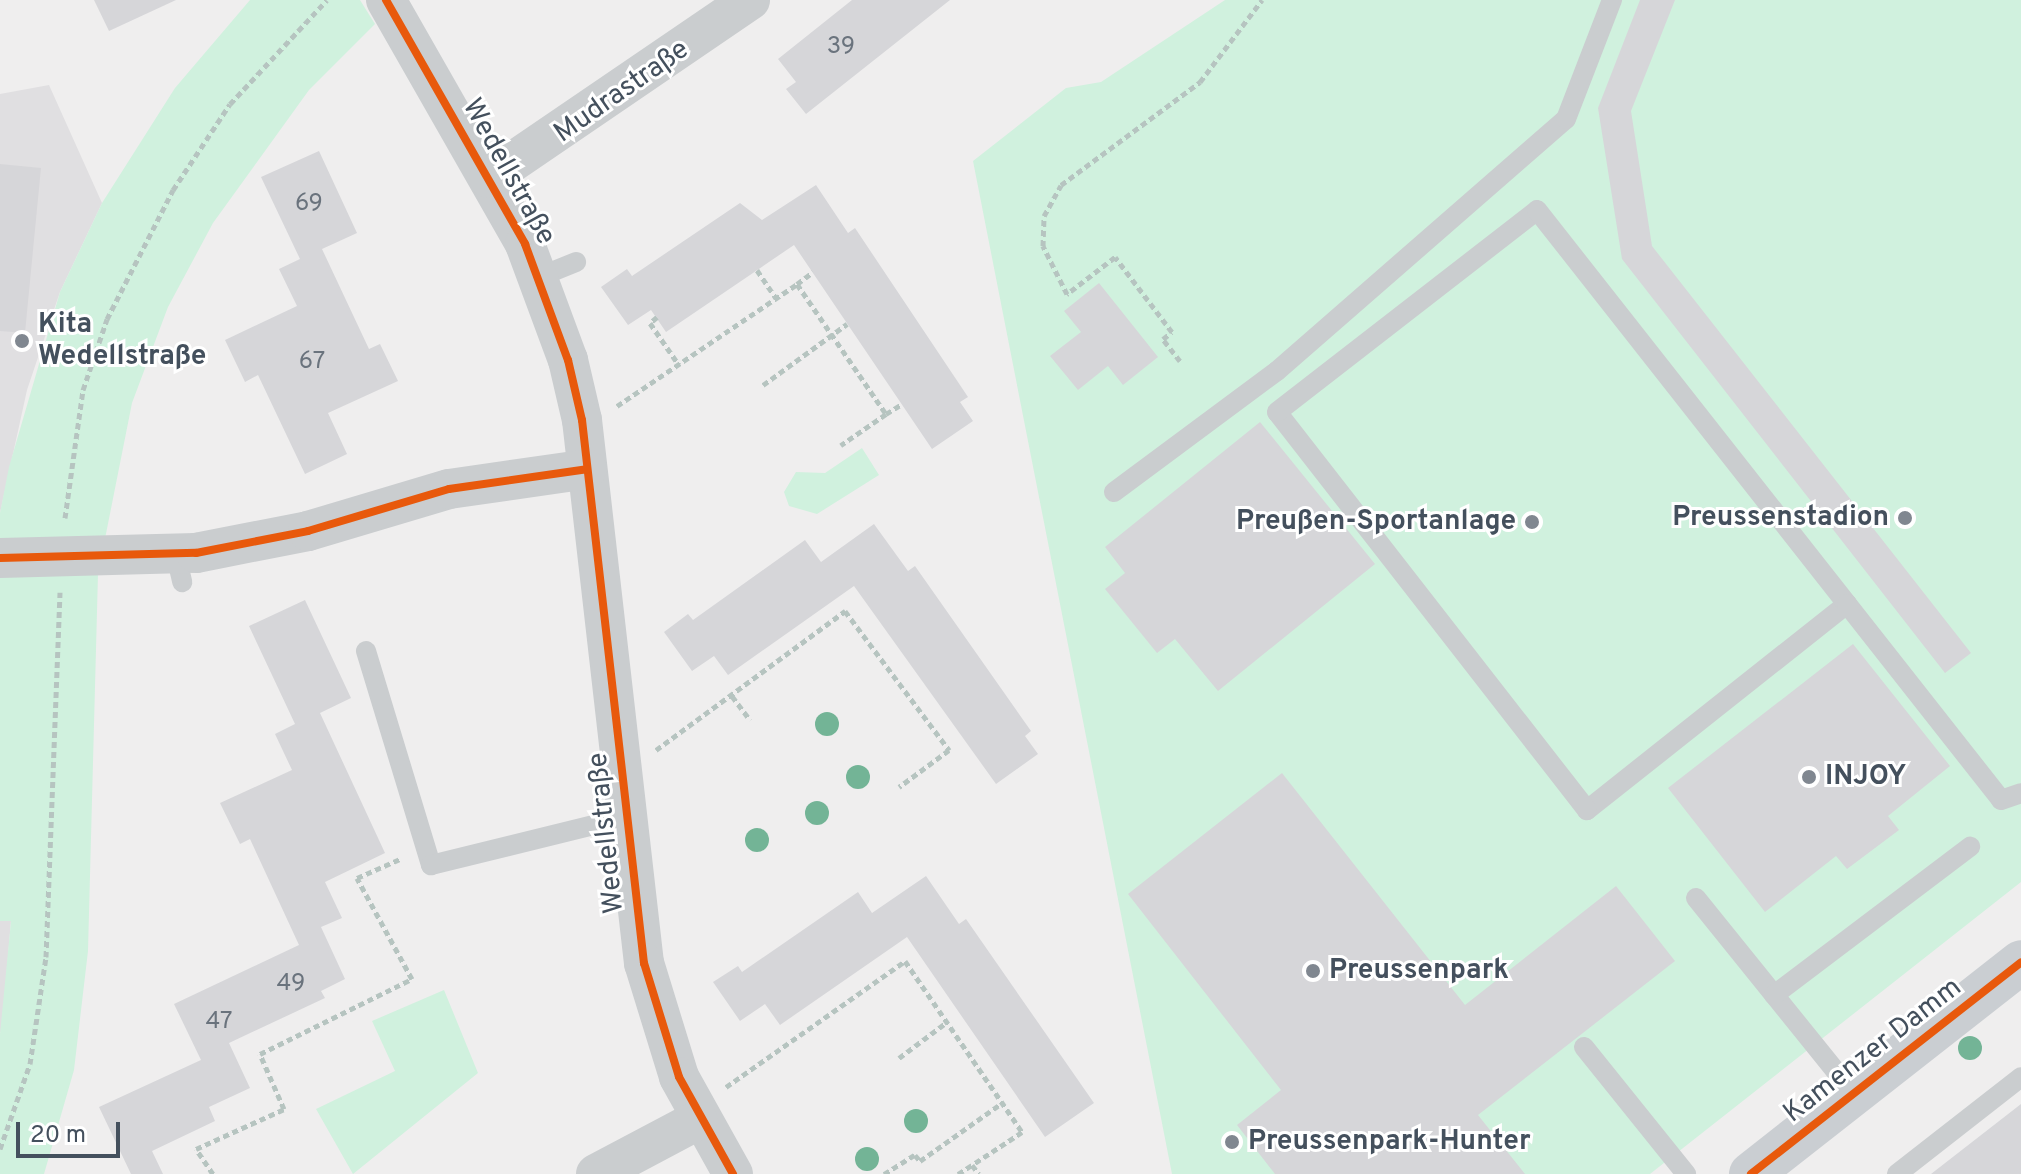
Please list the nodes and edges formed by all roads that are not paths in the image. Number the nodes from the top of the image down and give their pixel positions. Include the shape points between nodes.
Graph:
1 (386, 0) edge
2 (750, 0) edge
3 (1612, 0) edge
4 (489, 178) junction
5 (576, 262) dead end
6 (539, 277) junction
7 (587, 469) junction
8 (1114, 492) dead end
9 (0, 558) edge
10 (1847, 604) junction
11 (366, 651) dead end
12 (2021, 793) edge
13 (627, 817) junction
14 (1970, 847) dead end
15 (1696, 898) dead end
16 (2021, 962) edge
17 (1774, 995) junction
18 (1584, 1047) dead end
19 (2021, 1077) edge
20 (1854, 1094) junction
21 (710, 1105) junction
22 (596, 1174) edge
23 (733, 1174) edge
24 (1686, 1174) edge
25 (1751, 1174) edge
26 (1897, 1174) edge

1 - 4 street, Wedellstraße
2 - 4 street, Mudrastraße
3 - 8 lane via 1566,119 1277,371
4 - 6 street, Wedellstraße
5 - 6 lane
6 - 7 street, Wedellstraße via 568,360
7 - 9 street via 477,483 179,568
7 - 13 street, Wedellstraße
10 - 10 lane via 1537,210 1277,412 1587,810
10 - 12 lane via 2001,800
11 - 13 lane via 431,865
13 - 21 street, Wedellstraße via 644,963
14 - 17 lane
15 - 17 lane
16 - 20 main road, Kamenzer Damm
17 - 20 lane
18 - 24 lane
19 - 26 lane
20 - 25 main road, Kamenzer Damm
21 - 22 street
21 - 23 street, Wedellstraße

